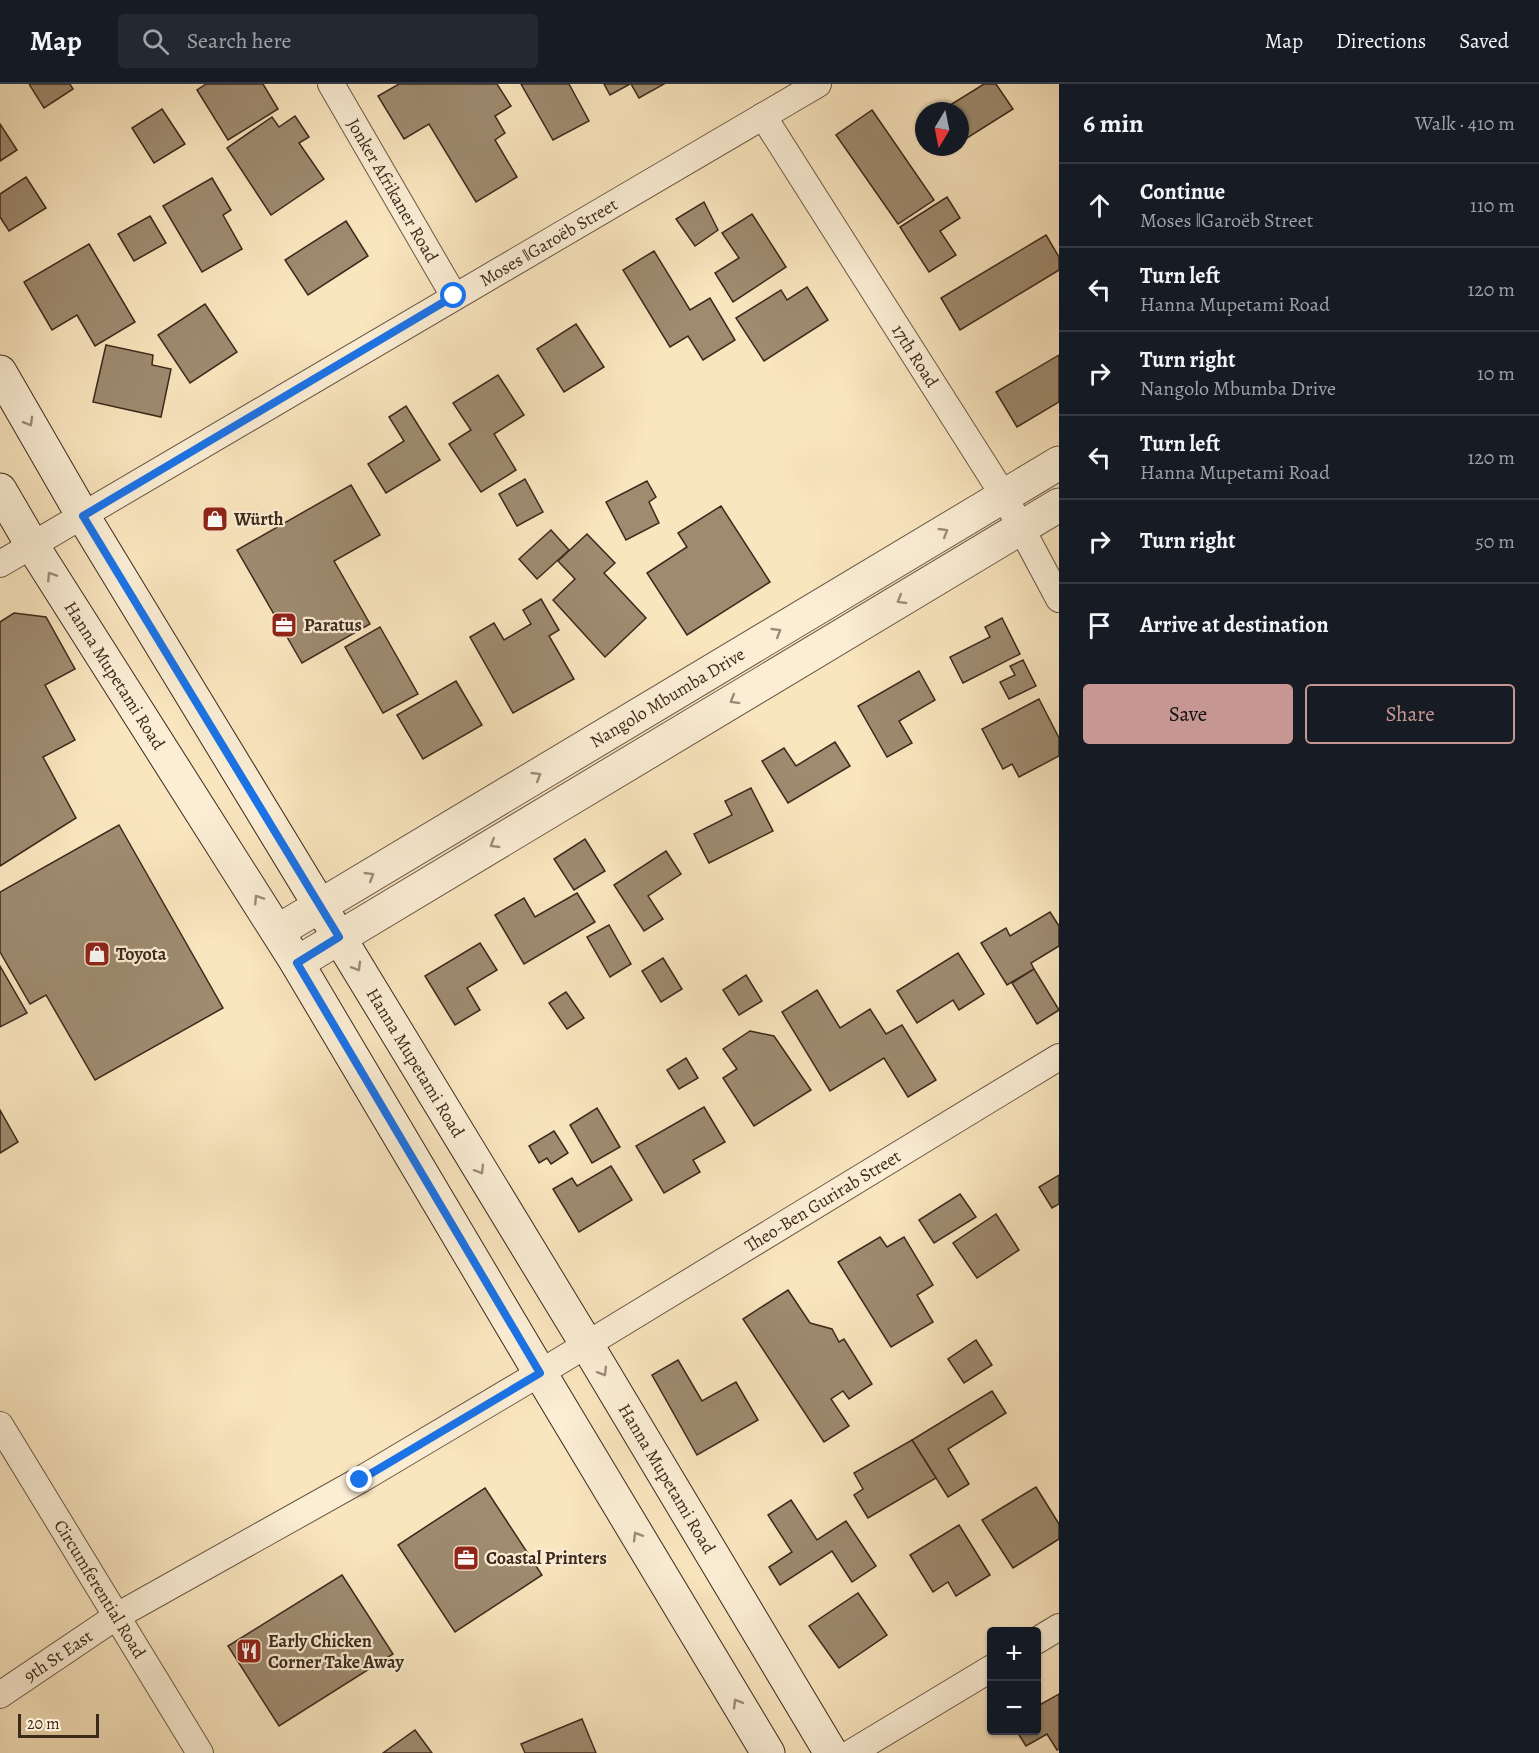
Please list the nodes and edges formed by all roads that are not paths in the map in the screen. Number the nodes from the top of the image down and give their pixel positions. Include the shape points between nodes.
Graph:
1 (331, 84) edge
2 (818, 84) edge
3 (763, 116) junction
4 (454, 296) junction
5 (0, 372) edge
6 (1059, 464) edge
7 (0, 490) edge
8 (1004, 496) junction
9 (1059, 505) edge
10 (83, 516) junction
11 (1020, 529) junction
12 (32, 545) junction
13 (0, 564) edge
14 (1059, 598) edge
15 (320, 906) junction
16 (278, 931) junction
17 (339, 937) junction
18 (297, 963) junction
19 (1059, 1057) edge
20 (587, 1345) junction
21 (540, 1373) junction
22 (0, 1425) edge
23 (117, 1616) junction
24 (1059, 1627) edge
25 (1041, 1638) edge
26 (987, 1671) edge
27 (0, 1695) edge
28 (200, 1753) edge
29 (768, 1753) edge
30 (831, 1753) edge
31 (851, 1753) edge

1 - 4 street, Jonker Afrikaner Road
2 - 3 street, Moses ǁGaroëb Street
3 - 4 street, Moses ǁGaroëb Street
3 - 8 street, 17th Road
4 - 10 street, Moses ǁGaroëb Street
5 -> 10 main road, Hanna Mupetami Road
6 - 8 main road, Nangolo Mbumba Drive
7 - 12 main road, Hanna Mupetami Road
8 - 11 street, 17th Road
15 -> 8 main road, Nangolo Mbumba Drive
9 - 11 main road, Nangolo Mbumba Drive
10 - 12 street, Moses ǁGaroëb Street
10 - 15 main road, Hanna Mupetami Road
11 - 14 street, 17th Road
11 -> 17 main road, Nangolo Mbumba Drive
12 - 13 street, Moses ǁGaroëb Street
16 -> 12 main road, Hanna Mupetami Road
15 - 16 main road, Nangolo Mbumba Drive
15 - 17 main road, Hanna Mupetami Road
16 - 18 main road, Hanna Mupetami Road
17 - 18 main road, Nangolo Mbumba Drive
17 -> 20 main road, Hanna Mupetami Road
18 - 21 main road, Hanna Mupetami Road
19 - 20 street, Theo-Ben Gurirab Street
20 - 21 street, Theo-Ben Gurirab Street
20 -> 30 main road, Hanna Mupetami Road
21 - 23 street, 9th St East via 360,1480
29 -> 21 main road, Hanna Mupetami Road
22 - 23 street, Circumferential Road
23 - 27 street, 9th St East
23 - 28 street, Circumferential Road
24 - 25 street
26 - 31 street

